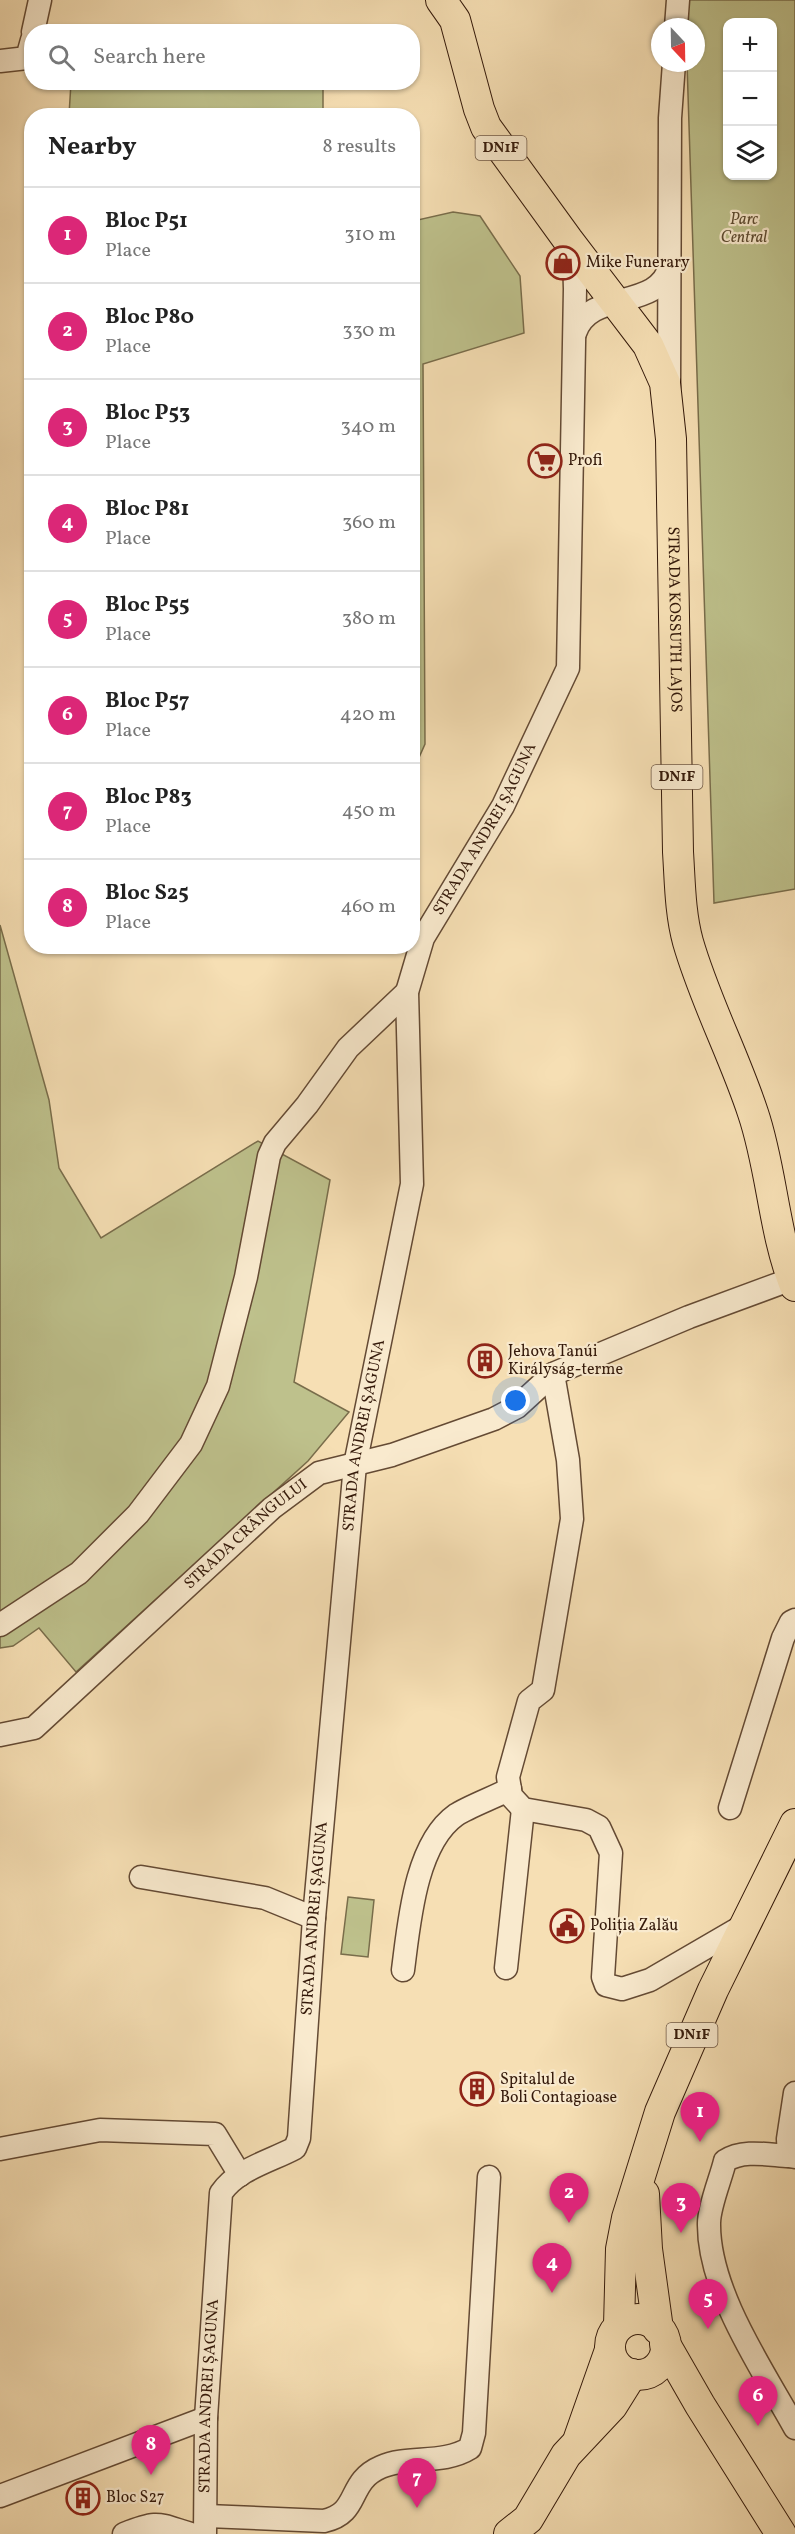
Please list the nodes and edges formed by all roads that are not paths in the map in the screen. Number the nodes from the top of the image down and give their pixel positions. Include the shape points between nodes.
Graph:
1 (40, 0) edge
2 (441, 0) edge
3 (678, 0) edge
4 (677, 18) edge
5 (35, 24) edge
6 (24, 58) edge
7 (0, 61) edge
8 (673, 72) edge
9 (568, 240) junction
10 (670, 266) junction
11 (615, 302) junction
12 (575, 333) junction
13 (669, 409) junction
14 (420, 948) edge
15 (418, 954) edge
16 (407, 992) junction
17 (794, 1282) edge
18 (554, 1374) junction
19 (355, 1465) junction
20 (795, 1620) edge
21 (0, 1625) edge
22 (0, 1735) edge
23 (510, 1789) junction
24 (729, 1808) dead end
25 (523, 1809) junction
26 (795, 1824) edge
27 (141, 1877) dead end
28 (314, 1918) junction
29 (748, 1923) junction
30 (506, 1968) dead end
31 (403, 1970) dead end
32 (795, 2093) edge
33 (0, 2150) edge
34 (647, 2151) junction
35 (792, 2156) edge
36 (240, 2175) junction
37 (489, 2177) dead end
38 (662, 2336) junction
39 (614, 2338) junction
40 (636, 2375) junction
41 (700, 2405) junction
42 (206, 2418) junction
43 (795, 2428) edge
44 (578, 2440) junction
45 (0, 2496) edge
46 (206, 2525) edge
47 (124, 2534) edge
48 (191, 2534) edge
49 (509, 2534) edge
50 (782, 2534) edge

1 - 5 street
2 - 9 main road, STRADA KOSSUTH LAJOS / DN1F via 455,20 486,127
3 - 4 street
6 - 7 street
8 - 10 street
9 - 11 main road, STRADA KOSSUTH LAJOS / DN1F
9 - 12 street, STRADA ANDREI ȘAGUNA via 575,265
10 - 11 street via 657,287
10 - 13 street
11 - 12 street via 589,311
11 - 13 main road, STRADA KOSSUTH LAJOS / DN1F via 657,362
12 - 14 street, STRADA ANDREI ȘAGUNA via 568,668 503,806
13 - 17 main road, STRADA KOSSUTH LAJOS / DN1F via 682,914 704,991 753,1112
15 - 16 street, STRADA ANDREI ȘAGUNA
16 - 19 street, STRADA ANDREI ȘAGUNA via 412,1184
16 - 21 street via 348,1048 274,1143 218,1386 191,1444 138,1514 79,1573
17 - 18 street, STRADA CRÂNGULUI via 689,1317
18 - 19 street, STRADA CRÂNGULUI via 517,1407 494,1419
18 - 23 street via 568,1461 572,1519 543,1690 529,1701 508,1777
19 - 22 street, STRADA CRÂNGULUI via 319,1473 272,1508 34,1728
19 - 28 street, STRADA ANDREI ȘAGUNA
20 - 24 street via 783,1638
23 - 25 street
23 - 31 street via 456,1815 434,1839 412,1900
25 - 29 street via 586,1820 599,1827 611,1853 603,1977 606,1985 622,1989 650,1980
25 - 30 street
26 - 29 main road, DN1F
27 - 28 street via 265,1898
28 - 36 street, STRADA ANDREI ȘAGUNA via 299,2138 295,2148
29 - 34 main road, DN1F via 684,2054
32 - 35 street via 788,2139
33 - 36 street via 100,2130 215,2134
34 - 38 main road, DN1F via 645,2230
34 - 39 main road, DN1F via 621,2249
35 - 43 street via 742,2154 726,2161 708,2222 728,2305
36 - 42 street, STRADA ANDREI ȘAGUNA via 221,2193
37 - 46 street via 470,2448 459,2455 382,2466 363,2477 344,2512 336,2518
38 - 39 main road via 644,2320 626,2322
38 - 40 main road via 662,2361 649,2373
38 - 41 main road, DN1F
39 - 40 main road via 617,2366
39 - 44 main road
40 - 41 main road
40 - 44 main road
41 - 50 main road, DN1F
42 - 45 street
42 - 46 street, STRADA ANDREI ȘAGUNA
44 - 49 main road via 528,2519
47 - 48 street via 161,2523

